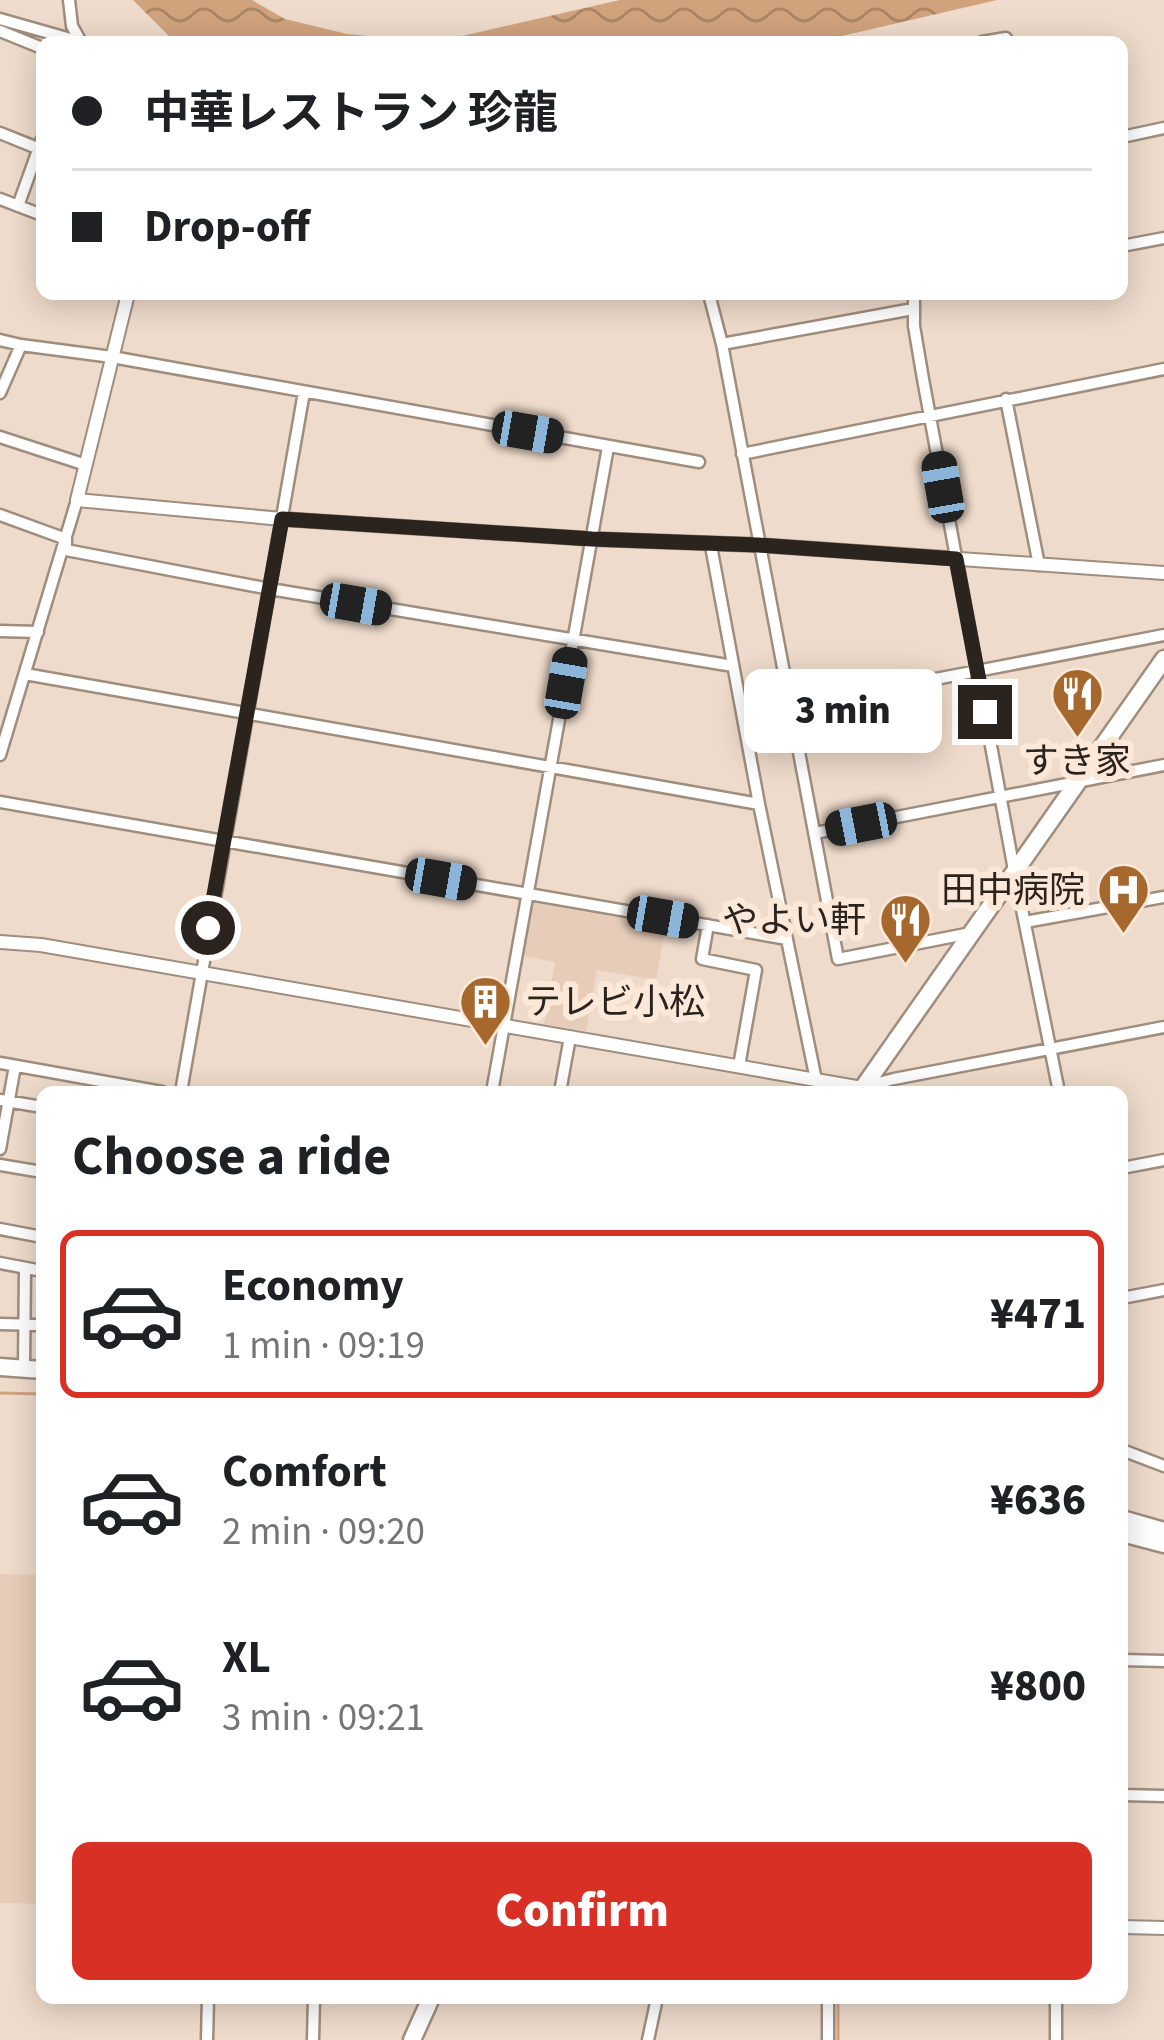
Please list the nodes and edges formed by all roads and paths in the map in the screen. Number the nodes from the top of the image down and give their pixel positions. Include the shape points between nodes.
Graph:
1 (69, 0) edge
2 (0, 19) edge
3 (0, 31) edge
4 (60, 36) edge
5 (78, 36) edge
6 (36, 46) edge
7 (1164, 128) edge
8 (0, 133) edge
9 (1128, 135) edge
10 (36, 144) edge
11 (36, 159) edge
12 (0, 200) edge
13 (18, 206) junction
14 (36, 213) edge
15 (1164, 238) edge
16 (1128, 245) edge
17 (126, 300) edge
18 (711, 300) edge
19 (914, 300) edge
20 (913, 309) junction
21 (0, 340) edge
22 (722, 344) junction
23 (21, 345) junction
24 (112, 357) junction
25 (1164, 369) edge
26 (304, 392) junction
27 (0, 393) edge
28 (1006, 399) junction
29 (930, 414) junction
30 (0, 437) edge
31 (608, 446) junction
32 (742, 454) junction
33 (699, 462) dead end
34 (86, 465) junction
35 (77, 500) junction
36 (0, 515) edge
37 (282, 519) junction
38 (66, 539) junction
39 (592, 539) junction
40 (758, 545) junction
41 (711, 546) junction
42 (956, 559) junction
43 (1039, 565) junction
44 (1164, 573) edge
45 (270, 589) junction
46 (0, 632) edge
47 (38, 632) junction
48 (1164, 635) edge
49 (573, 641) junction
50 (1164, 660) edge
51 (733, 666) junction
52 (976, 670) junction
53 (25, 674) junction
54 (790, 707) junction
55 (248, 714) junction
56 (0, 755) edge
57 (1164, 765) edge
58 (550, 767) junction
59 (1076, 782) junction
60 (1002, 797) junction
61 (0, 802) edge
62 (759, 804) junction
63 (814, 833) junction
64 (225, 842) junction
65 (1014, 870) junction
66 (528, 894) junction
67 (1164, 897) edge
68 (1025, 922) junction
69 (708, 925) junction
70 (972, 932) junction
71 (788, 939) junction
72 (0, 942) edge
73 (200, 972) junction
74 (504, 1025) junction
75 (1164, 1027) edge
76 (570, 1037) junction
77 (1051, 1050) junction
78 (0, 1063) edge
79 (15, 1066) junction
80 (739, 1066) junction
81 (816, 1080) junction
82 (128, 1086) edge
83 (182, 1086) edge
84 (493, 1086) edge
85 (561, 1086) edge
86 (843, 1086) edge
87 (864, 1086) edge
88 (872, 1086) edge
89 (1058, 1086) edge
90 (4, 1100) edge
91 (36, 1106) edge
92 (0, 1149) edge
93 (1164, 1160) edge
94 (0, 1165) edge
95 (1128, 1167) edge
96 (36, 1171) edge
97 (0, 1229) edge
98 (36, 1236) edge
99 (0, 1263) edge
100 (25, 1268) junction
101 (36, 1270) edge
102 (1164, 1290) edge
103 (1128, 1297) edge
104 (0, 1324) edge
105 (25, 1324) junction
106 (36, 1325) edge
107 (0, 1367) edge
108 (33, 1369) edge
109 (1128, 1452) edge
110 (1164, 1466) edge
111 (1128, 1521) edge
112 (1164, 1531) edge
113 (1128, 1534) edge
114 (1164, 1544) edge
115 (1128, 1660) edge
116 (1164, 1661) edge
117 (1128, 1795) edge
118 (1164, 1796) edge
119 (1128, 1927) edge
120 (1164, 1928) edge
121 (208, 2004) edge
122 (314, 2004) edge
123 (428, 2004) edge
124 (656, 2004) edge
125 (827, 2004) edge
126 (1056, 2004) edge
127 (207, 2040) edge
128 (313, 2040) edge
129 (412, 2040) edge
130 (648, 2040) edge
131 (828, 2040) edge
132 (1056, 2040) edge

1 - 5 street
2 - 4 street
3 - 6 street
7 - 9 street
8 - 10 street
11 - 13 street
12 - 13 street
13 - 14 street
15 - 16 street
17 - 24 street
18 - 22 street
19 - 20 street
20 - 22 street
20 - 29 street
21 - 23 street
22 - 32 street
23 - 24 street
23 - 27 street
24 - 26 street
24 - 34 street
25 - 28 street
26 - 31 street
26 - 37 street
28 - 29 street
28 - 43 street
29 - 32 street
29 - 42 street
30 - 34 street
31 - 33 street
31 - 39 street
32 - 40 street
34 - 35 street
35 - 37 street
35 - 38 street
36 - 38 street
37 - 39 street
37 - 45 street
38 - 45 street via 66,550
38 - 47 street
39 - 41 street
39 - 49 street
40 - 41 street
40 - 42 street
40 - 54 street
41 - 51 street
42 - 43 street
42 - 52 street
43 - 44 street
45 - 49 street
45 - 55 street
46 - 47 street
47 - 53 street
48 - 52 street
49 - 51 street
49 - 58 street
50 - 59 highway
51 - 62 street
52 - 54 street
52 - 60 street
53 - 55 street
53 - 56 street
54 - 63 street
55 - 58 street
55 - 64 street
57 - 59 street
58 - 62 street
58 - 66 street
59 - 60 street
59 - 65 highway
60 - 63 street
60 - 65 street
61 - 64 street
62 - 71 street
63 - 70 street via 838,959
64 - 66 street
64 - 73 street
65 - 68 street
65 - 70 highway
66 - 69 street
66 - 74 street
67 - 68 street
68 - 77 street
69 - 71 street
69 - 80 street via 703,959 756,970
70 - 87 highway
71 - 81 street
72 - 73 street
73 - 74 street
73 - 83 street
74 - 76 street
74 - 84 street
75 - 77 street
76 - 80 street
76 - 85 street
77 - 88 street
77 - 89 street
78 - 79 street
79 - 82 street
79 - 90 street
80 - 81 street
81 - 86 street
90 - 91 street
90 - 92 street
93 - 95 street
94 - 96 street
97 - 98 street
99 - 100 street
100 - 101 street
100 - 105 street
102 - 103 street
104 - 105 street
105 - 106 street
105 - 108 street
107 - 108 highway
109 - 110 street
111 - 112 highway
113 - 114 highway
115 - 116 street
117 - 118 street
119 - 120 street
121 - 127 street
122 - 128 street
123 - 129 highway
124 - 130 street
125 - 131 street
126 - 132 street

